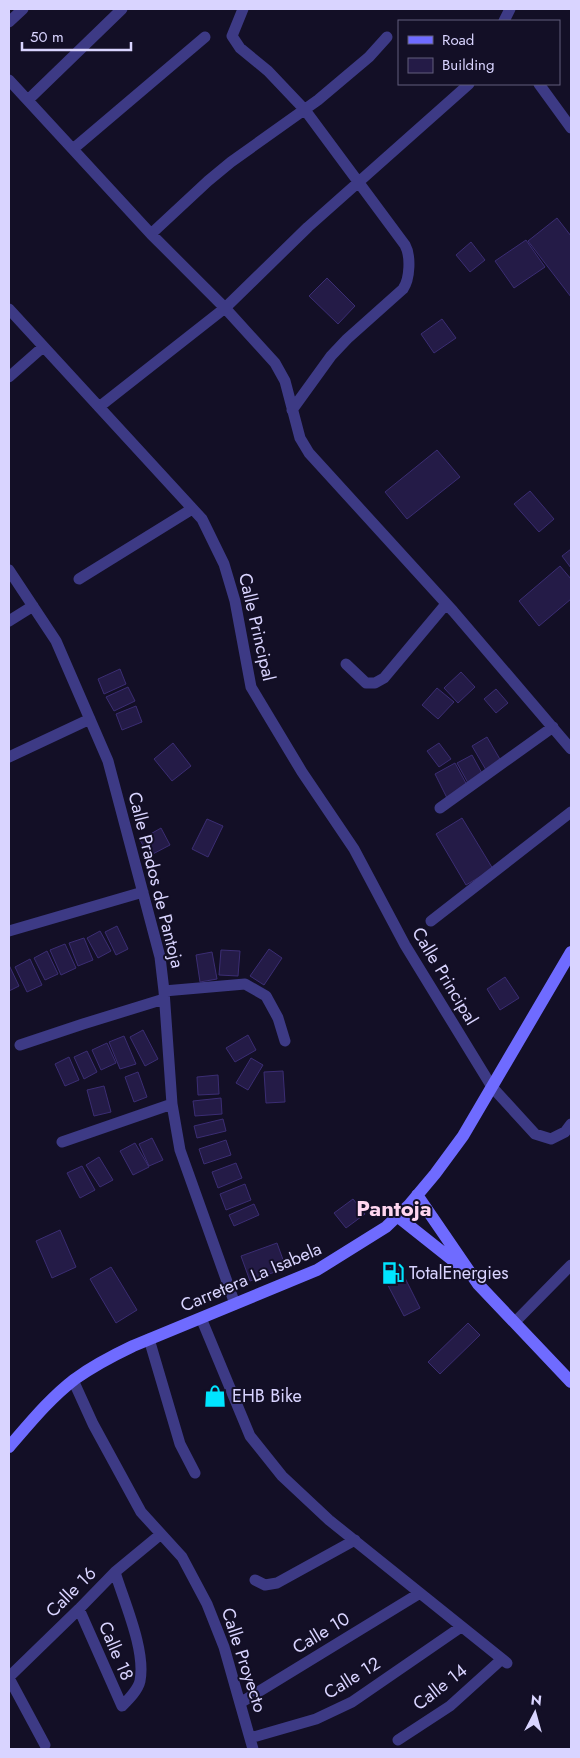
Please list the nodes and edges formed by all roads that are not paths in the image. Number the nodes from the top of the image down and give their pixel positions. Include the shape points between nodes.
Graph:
1 (23, 9) edge
2 (122, 9) edge
3 (243, 9) edge
4 (9, 22) edge
5 (205, 37) dead end
6 (388, 37) dead end
7 (9, 80) edge
8 (468, 85) edge
9 (540, 85) edge
10 (28, 100) junction
11 (305, 110) junction
12 (571, 128) edge
13 (73, 149) junction
14 (358, 182) junction
15 (151, 234) junction
16 (225, 308) junction
17 (9, 309) edge
18 (43, 347) junction
19 (9, 377) edge
20 (99, 407) junction
21 (292, 410) junction
22 (192, 509) junction
23 (9, 570) edge
24 (79, 579) dead end
25 (446, 604) junction
26 (33, 606) junction
27 (9, 621) edge
28 (346, 664) dead end
29 (90, 719) junction
30 (553, 727) junction
31 (571, 749) edge
32 (9, 757) edge
33 (440, 808) dead end
34 (571, 812) edge
35 (143, 892) junction
36 (431, 921) dead end
37 (9, 931) edge
38 (571, 952) edge
39 (164, 995) junction
40 (285, 1041) dead end
41 (20, 1045) dead end
42 (492, 1086) junction
43 (172, 1104) junction
44 (571, 1124) edge
45 (62, 1142) dead end
46 (417, 1195) junction
47 (397, 1216) junction
48 (571, 1265) edge
49 (470, 1274) junction
50 (235, 1304) junction
51 (201, 1318) junction
52 (515, 1322) junction
53 (149, 1340) junction
54 (73, 1380) junction
55 (571, 1382) edge
56 (9, 1446) edge
57 (195, 1473) dead end
58 (161, 1534) junction
59 (355, 1540) junction
60 (115, 1572) junction
61 (255, 1580) dead end
62 (420, 1593) junction
63 (79, 1609) junction
64 (461, 1626) junction
65 (9, 1678) edge
66 (240, 1703) junction
67 (398, 1740) dead end
68 (252, 1744) edge
69 (46, 1745) dead end

1 - 4 street
2 - 10 street
3 - 11 street via 232,36 240,48 268,71
5 - 13 street
6 - 11 street
7 - 10 street
8 - 14 street
9 - 12 street
10 - 13 street
11 - 14 street
11 - 15 street via 231,162
13 - 15 street
14 - 16 street
14 - 21 street via 408,250 407,281 331,356
15 - 16 street
16 - 20 street
16 - 21 street via 275,363 285,381
17 - 18 street, Calle Principal
18 - 19 street
18 - 20 street, Calle Principal
20 - 22 street, Calle Principal
21 - 25 street via 300,438 309,453
22 - 24 street
22 - 42 street, Calle Principal via 202,519 224,564 235,601 251,687 302,772 354,849 404,945
23 - 26 street, Calle Prados de Pantoja
25 - 28 street via 384,678 366,683
25 - 30 street
26 - 27 street
26 - 29 street, Calle Prados de Pantoja via 56,641
29 - 32 street
29 - 35 street, Calle Prados de Pantoja via 108,761
30 - 31 street
30 - 33 street
34 - 36 street
35 - 37 street
35 - 39 street, Calle Prados de Pantoja via 160,957
38 - 42 main road, Carretera La Isabela
39 - 40 street via 245,984 266,996
39 - 41 street
39 - 43 street, Calle Prados de Pantoja
42 - 44 street, Calle Principal via 535,1134 551,1139 565,1132
42 - 46 main road, Carretera La Isabela via 463,1136
43 - 45 street
43 - 50 street, Calle Prados de Pantoja via 180,1150
46 - 47 main road, Carretera La Isabela
46 - 49 main road
47 - 49 main road
47 - 50 main road, Carretera La Isabela via 386,1227 317,1270
48 - 52 street
49 - 52 main road
50 - 51 main road, Carretera La Isabela
51 - 53 main road, Carretera La Isabela
51 - 59 street via 250,1436 282,1476
52 - 55 main road
53 - 54 main road, Carretera La Isabela via 103,1360
53 - 57 street via 180,1444
54 - 56 main road, Carretera La Isabela
54 - 58 street, Calle Proyecto via 141,1512
58 - 60 street, Calle 16
58 - 66 street, Calle Proyecto via 182,1557 207,1604 224,1647
59 - 61 street via 277,1583 265,1585
59 - 62 street
60 - 63 street, Calle 16
60 - 63 street, Calle 18 via 141,1661 140,1682 122,1706
62 - 64 street
62 - 66 street, Calle 10
63 - 65 street, Calle 16
64 - 67 street, Calle 14 via 504,1661 450,1706
64 - 68 street, Calle 12 via 352,1702
65 - 69 street
66 - 68 street, Calle Proyecto

